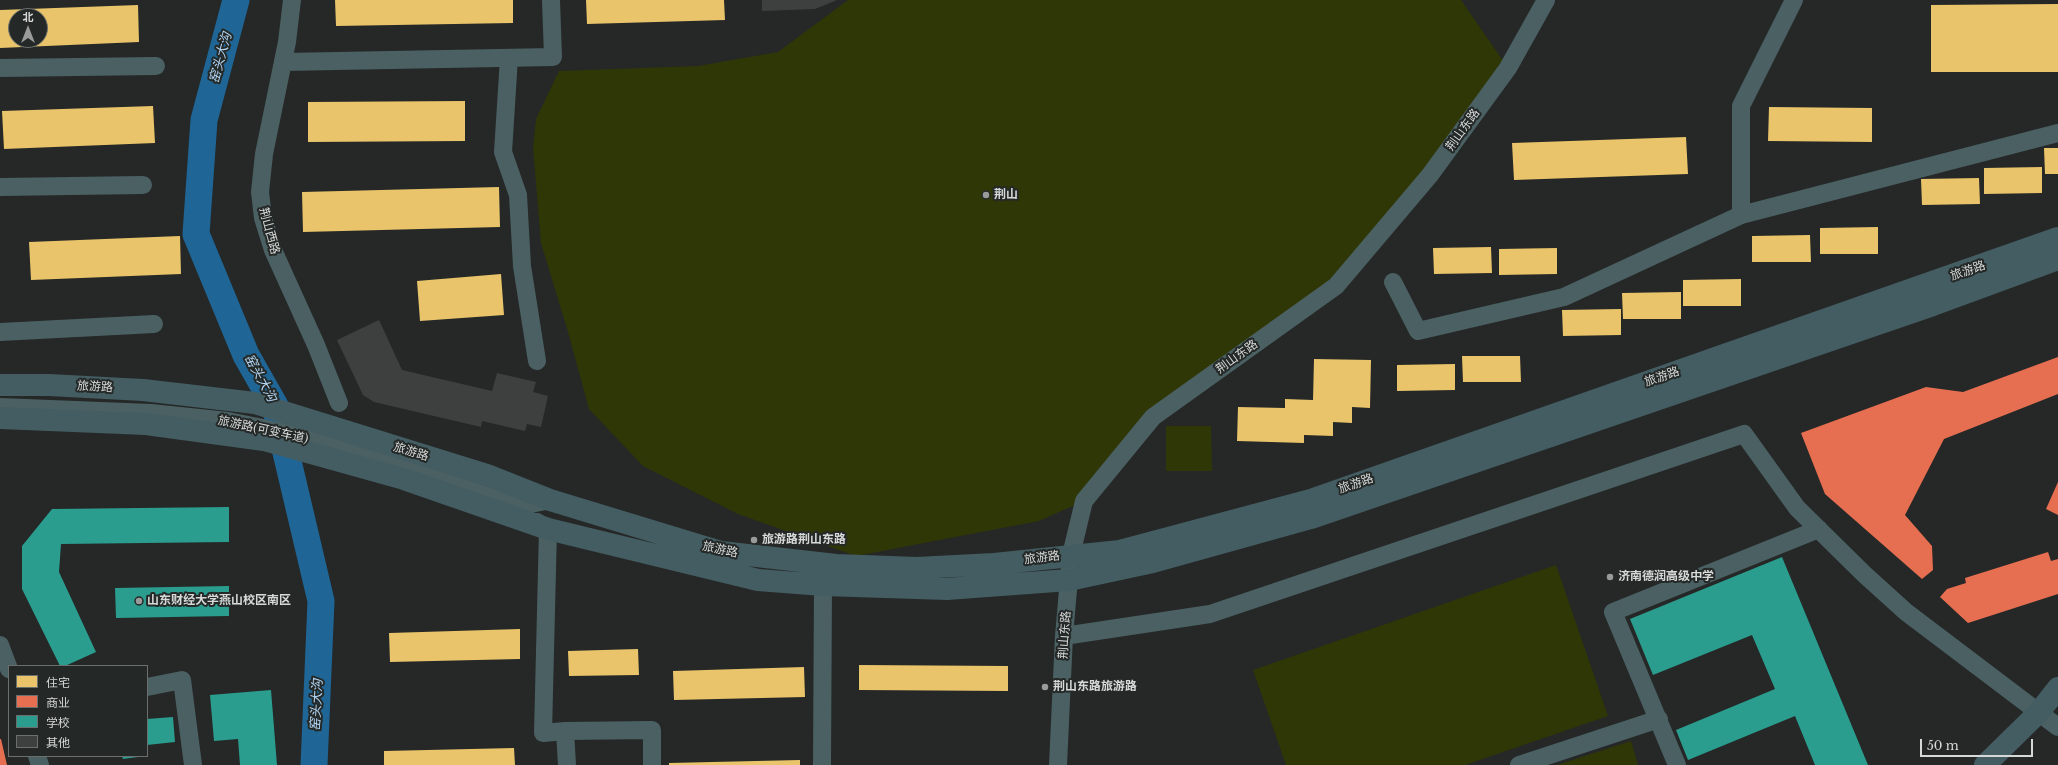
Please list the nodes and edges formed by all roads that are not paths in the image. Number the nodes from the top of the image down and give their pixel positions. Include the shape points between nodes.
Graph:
1 (292, 0) edge
2 (551, 0) edge
3 (1546, 0) edge
4 (1794, 0) edge
5 (509, 58) junction
6 (283, 62) junction
7 (156, 66) dead end
8 (0, 68) edge
9 (2058, 133) edge
10 (143, 185) dead end
11 (0, 187) edge
12 (1741, 215) junction
13 (2058, 238) edge
14 (2058, 259) edge
15 (1393, 282) dead end
16 (154, 324) dead end
17 (0, 332) edge
18 (537, 361) dead end
19 (0, 385) edge
20 (339, 403) dead end
21 (0, 407) edge
22 (0, 418) edge
23 (550, 500) junction
24 (516, 507) junction
25 (548, 529) junction
26 (1819, 529) junction
27 (1071, 555) junction
28 (1069, 580) junction
29 (823, 585) junction
30 (1064, 636) junction
31 (0, 645) edge
32 (8, 666) edge
33 (148, 687) edge
34 (2058, 688) edge
35 (2039, 712) junction
36 (1659, 719) junction
37 (2058, 727) edge
38 (565, 731) junction
39 (193, 765) edge
40 (567, 765) edge
41 (652, 765) edge
42 (822, 765) edge
43 (1058, 765) edge
44 (1519, 765) edge
45 (1676, 765) edge
46 (1985, 765) edge

1 - 6 street, 荆山西路
2 - 5 street via 553,57
3 - 27 street, 荆山东路 via 1508,68 1430,175 1336,286 1153,417 1084,500
4 - 12 street via 1741,106
5 - 6 street
5 - 18 street via 503,152 518,195 522,266
6 - 20 street, 荆山西路 via 264,154 260,192 263,218 273,250
7 - 8 street
9 - 12 street
10 - 11 street
12 - 15 street via 1564,296 1418,331
13 - 27 main road, 旅游路 via 1311,500 1120,551
14 - 28 main road, 旅游路 via 1311,518 1154,562
16 - 17 street
19 - 23 main road, 旅游路 via 143,390 255,403 487,475
21 - 24 street, 旅游路(可变车道) via 151,413 228,421 298,435 429,475
22 - 25 main road, 旅游路 via 146,424 264,440 404,479
23 - 24 street
23 - 27 main road, 旅游路 via 721,552 836,565 917,568 994,564
24 - 25 street, 旅游路(可变车道)
25 - 29 main road, 旅游路 via 758,580
25 - 38 street via 543,733
26 - 30 street via 1797,508 1744,434 1210,614
26 - 35 street via 1906,612
26 - 36 street via 1613,612
27 - 28 street, 荆山东路
28 - 29 main road, 旅游路 via 946,589
28 - 30 street, 荆山东路
29 - 42 street
30 - 43 street, 荆山东路
31 - 32 street
33 - 39 street via 182,680
34 - 35 main road
35 - 37 street
35 - 46 main road
36 - 44 street
36 - 45 street
38 - 40 street
38 - 41 street via 652,730

